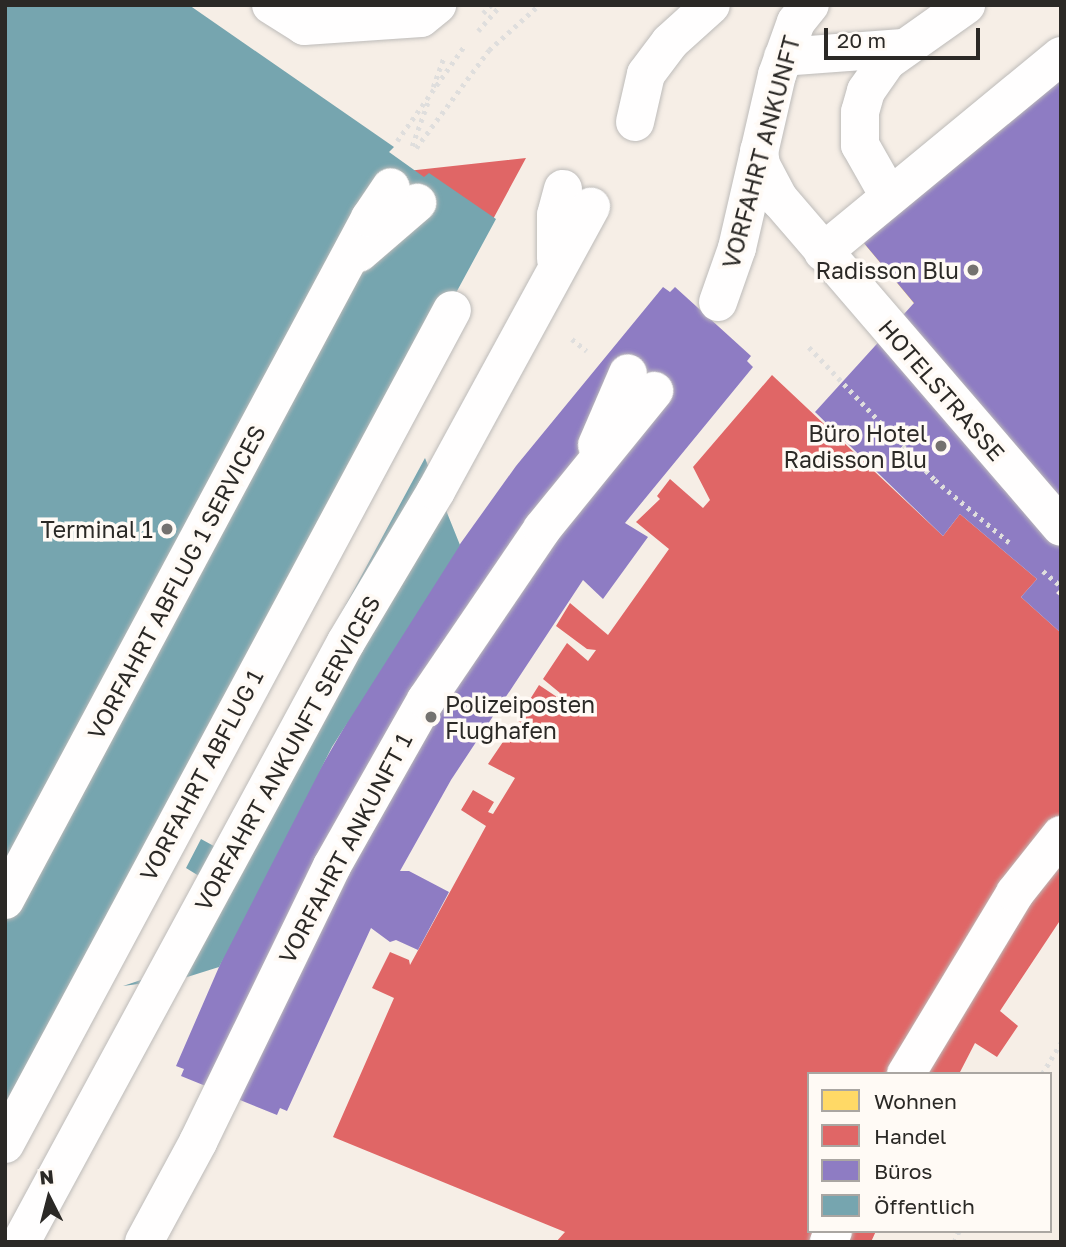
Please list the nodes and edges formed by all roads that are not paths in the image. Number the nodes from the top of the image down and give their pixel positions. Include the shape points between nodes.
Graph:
1 (271, 5) edge
2 (437, 5) edge
3 (711, 5) edge
4 (810, 5) edge
5 (966, 5) edge
6 (904, 48) junction
7 (1061, 56) edge
8 (783, 57) junction
9 (635, 122) dead end
10 (759, 151) junction
11 (404, 195) dead end
12 (889, 196) junction
13 (577, 198) dead end
14 (823, 252) junction
15 (718, 302) dead end
16 (641, 382) dead end
17 (405, 398) junction
18 (1061, 527) edge
19 (1061, 835) edge
20 (5, 900) edge
21 (906, 1072) edge
22 (5, 1144) edge
23 (21, 1242) edge
24 (144, 1242) edge

1 - 2 lane via 304,26 421,18
3 - 9 lane via 670,42 646,74
4 - 8 lane, VORFAHRT ANKUNFT via 796,22
5 - 6 lane
6 - 8 lane
6 - 12 lane via 875,74 860,112 860,145
7 - 12 lane
8 - 10 lane, VORFAHRT ANKUNFT
10 - 14 lane, HOTELSTRASSE via 768,182
10 - 15 lane, VORFAHRT ANKUNFT via 737,247
11 - 20 lane, VORFAHRT ABFLUG 1 SERVICES via 346,264
12 - 14 lane
13 - 23 lane, VORFAHRT ANKUNFT SERVICES via 556,215 555,265 486,399 346,642
14 - 18 lane, HOTELSTRASSE
16 - 24 lane, VORFAHRT ANKUNFT 1 via 583,475 463,641 390,761 309,909 198,1142
17 - 17 lane via 452,309 448,361
17 - 22 lane, VORFAHRT ABFLUG 1
19 - 21 lane via 1015,893

